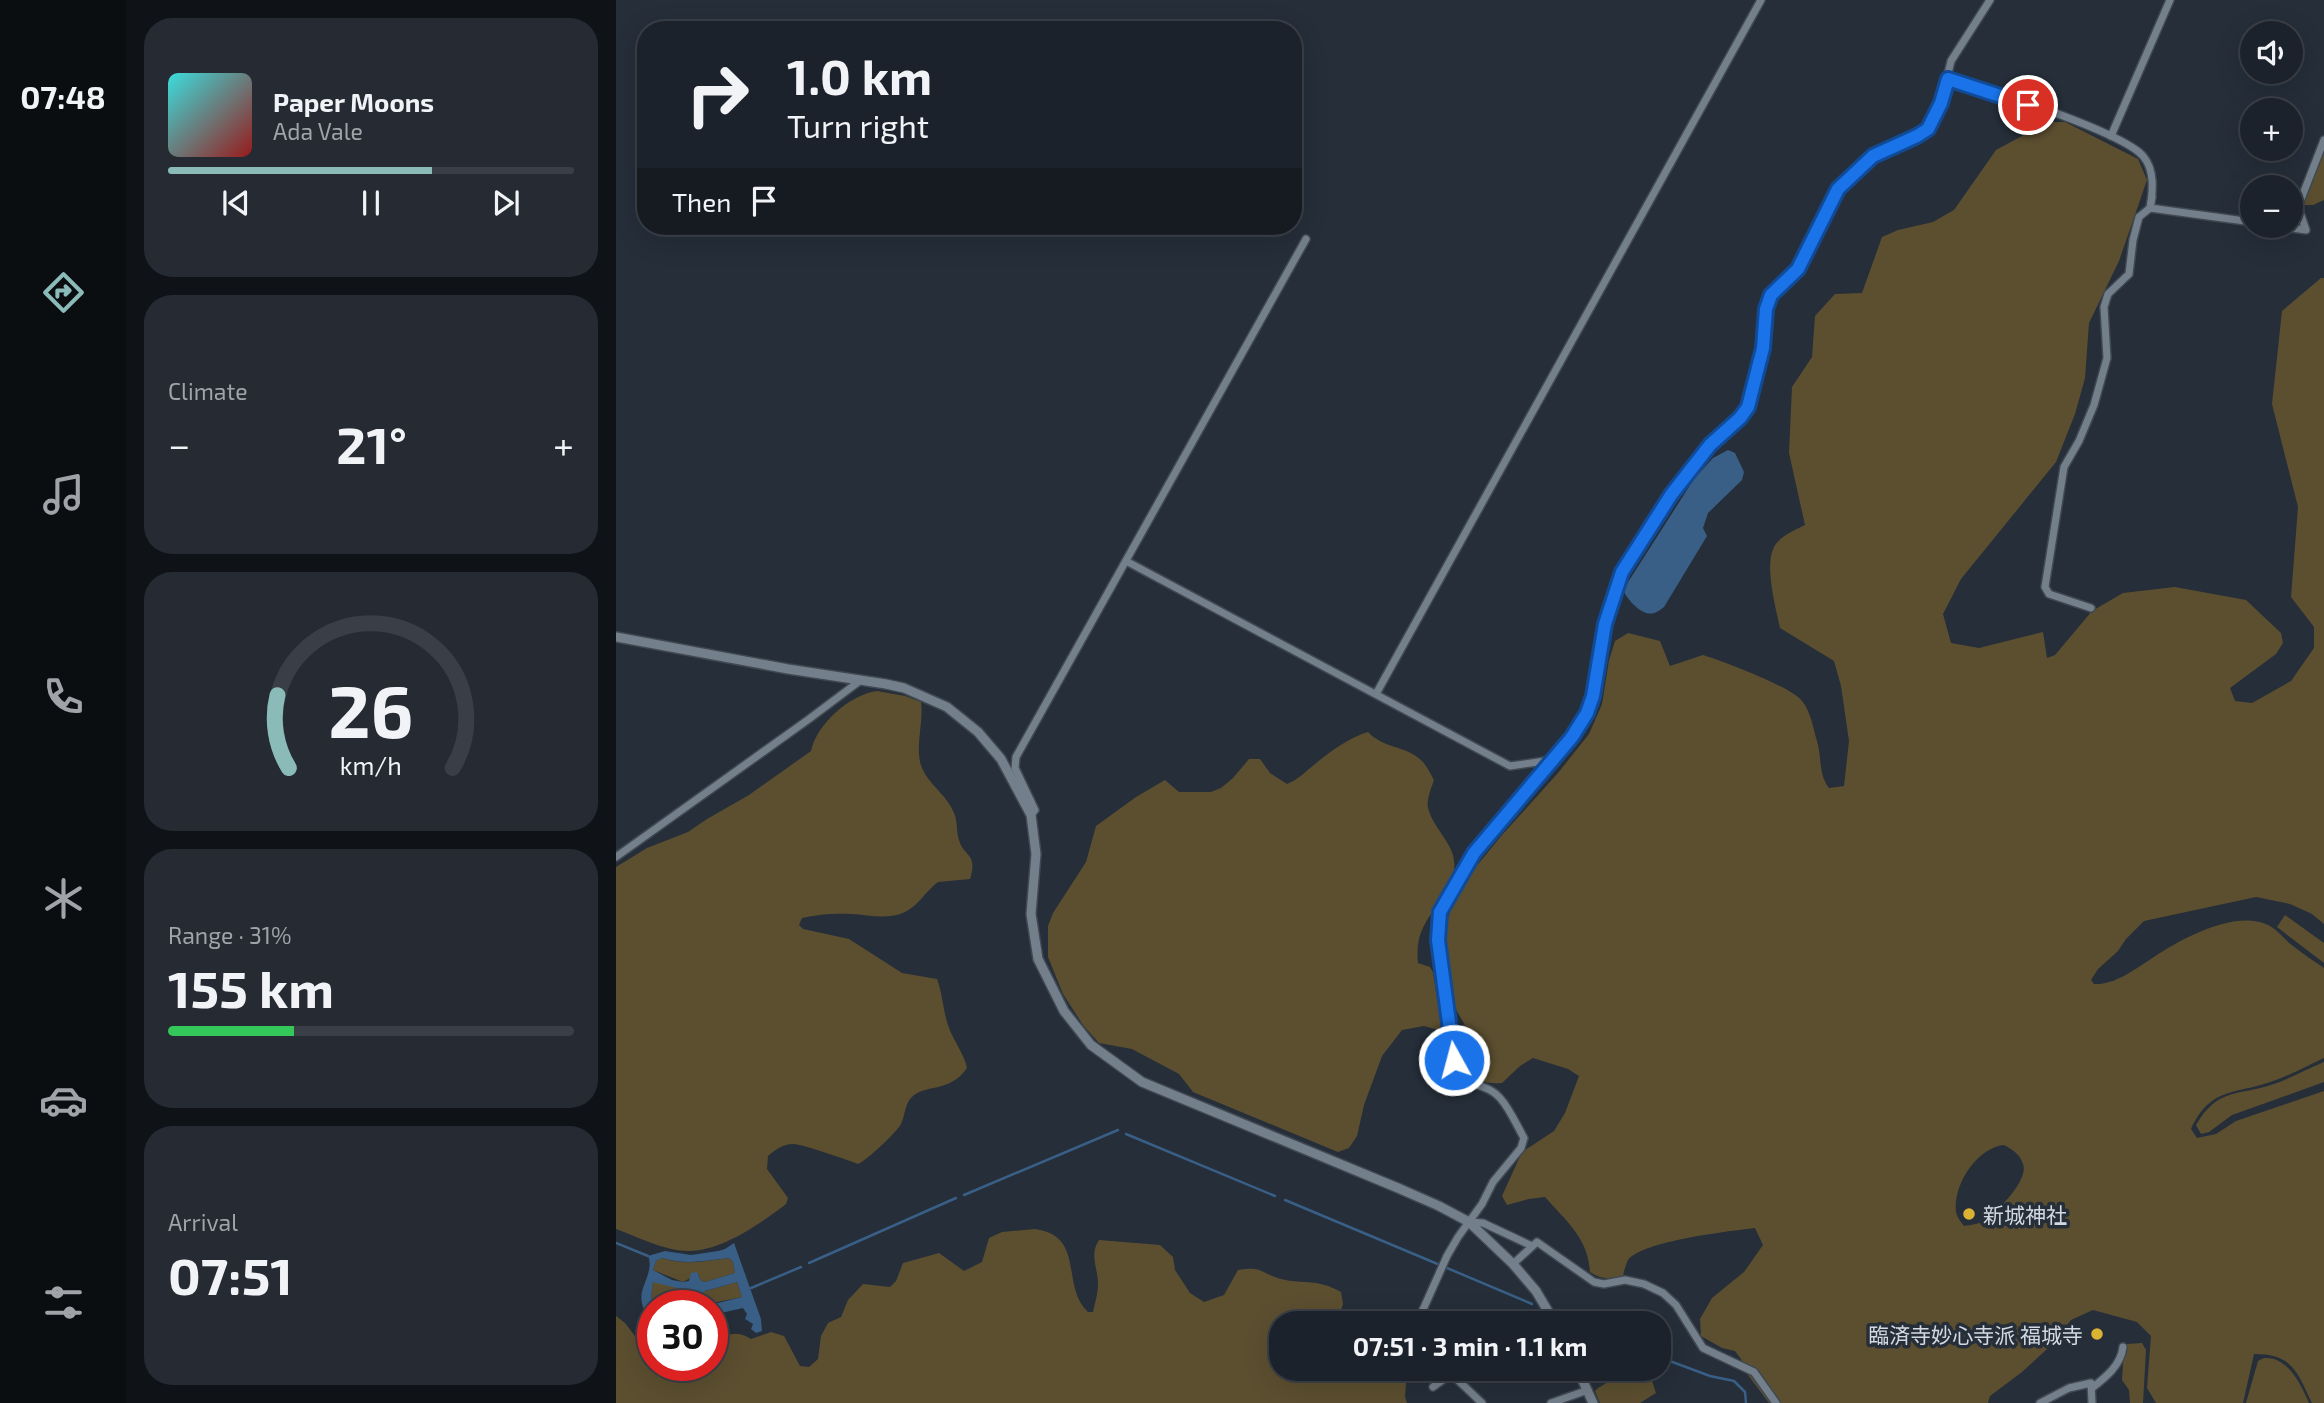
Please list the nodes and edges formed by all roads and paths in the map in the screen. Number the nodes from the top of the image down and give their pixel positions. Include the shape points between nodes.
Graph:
1 (1761, 0) edge
2 (1990, 0) edge
3 (2170, 0) edge
4 (1948, 79) junction
5 (2111, 136) junction
6 (2324, 140) edge
7 (2303, 194) edge
8 (2150, 208) junction
9 (2240, 220) edge
10 (1306, 239) dead end
11 (1126, 561) junction
12 (2091, 608) dead end
13 (616, 637) edge
14 (861, 680) junction
15 (1376, 694) junction
16 (1552, 760) junction
17 (1031, 815) junction
18 (616, 856) edge
19 (1469, 1222) junction
20 (1532, 1246) junction
21 (1513, 1264) junction
22 (1422, 1311) edge
23 (1548, 1311) edge
24 (2123, 1347) dead end
25 (1439, 1381) edge
26 (1459, 1381) edge
27 (1584, 1381) edge
28 (1433, 1387) dead end
29 (2092, 1388) junction
30 (1588, 1390) junction
31 (1482, 1403) edge
32 (1551, 1403) edge
33 (1593, 1403) edge
34 (1776, 1403) edge
35 (2040, 1403) edge
36 (2092, 1403) edge

1 - 15 street
2 - 4 street via 1951,61
3 - 5 street
4 - 5 street
4 - 16 street via 1928,129 1873,156 1838,189 1798,269 1771,295 1748,407 1676,488 1622,572 1605,624 1587,713
5 - 8 street via 2142,155 2149,167
6 - 7 street
8 - 9 street
8 - 12 street via 2139,217 2129,274 2108,293 2104,307 2107,358 2094,405 2064,467 2045,587 2049,594
10 - 11 street
11 - 15 street
11 - 17 street via 1016,757 1015,768 1035,810
13 - 14 street
14 - 17 street via 904,688 947,707 978,732 1000,760
14 - 18 street
15 - 16 street via 1510,766
16 - 19 street via 1474,853 1440,912 1438,940 1456,1065 1461,1076 1500,1098 1524,1138
17 - 19 street via 1036,854 1031,914 1038,959 1064,1011 1091,1045 1142,1082
19 - 20 street via 1483,1223
19 - 21 street
19 - 22 street via 1447,1256
20 - 21 street
20 - 34 street via 1537,1242 1594,1282 1644,1283 1663,1293 1703,1348 1754,1372
21 - 23 street
24 - 29 street via 2115,1367
25 - 28 street
26 - 31 street
27 - 30 street
29 - 35 street via 2091,1383 2069,1388
29 - 36 street
30 - 32 street
30 - 33 street

